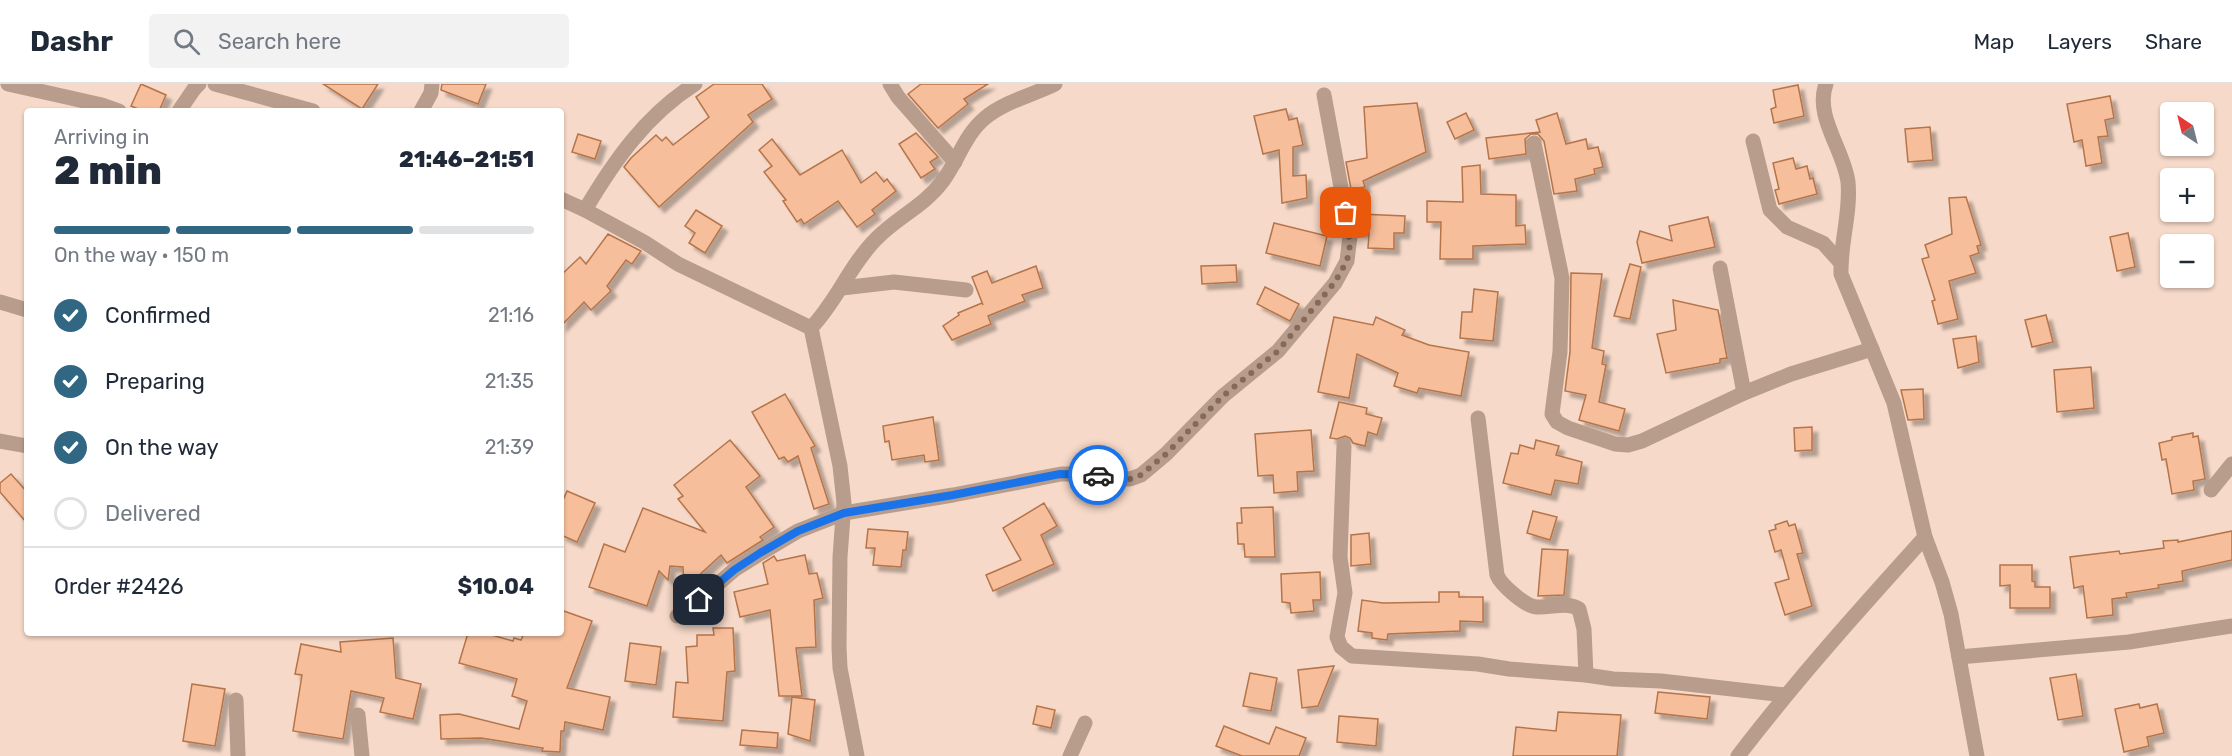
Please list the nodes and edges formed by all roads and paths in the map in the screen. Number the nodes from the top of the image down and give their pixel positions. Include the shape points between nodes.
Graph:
1 (8, 84) edge
2 (199, 84) edge
3 (215, 84) edge
4 (432, 84) edge
5 (694, 84) edge
6 (890, 84) edge
7 (1055, 84) edge
8 (1826, 84) edge
9 (1324, 95) dead end
10 (110, 108) edge
11 (181, 108) edge
12 (302, 108) edge
13 (422, 108) edge
14 (1753, 141) dead end
15 (1534, 143) dead end
16 (955, 162) junction
17 (564, 200) edge
18 (585, 210) junction
19 (1841, 263) junction
20 (1720, 268) dead end
21 (842, 288) junction
22 (966, 290) dead end
23 (0, 302) edge
24 (24, 309) edge
25 (812, 328) junction
26 (1872, 349) junction
27 (1744, 393) junction
28 (1478, 418) dead end
29 (0, 441) edge
30 (24, 445) edge
31 (1344, 446) dead end
32 (2232, 464) edge
33 (2211, 490) dead end
34 (844, 513) junction
35 (1925, 537) junction
36 (677, 616) dead end
37 (2232, 626) edge
38 (1959, 657) junction
39 (1586, 675) junction
40 (1785, 695) junction
41 (236, 700) dead end
42 (358, 715) dead end
43 (1084, 723) dead end
44 (238, 756) edge
45 (362, 756) edge
46 (857, 756) edge
47 (1070, 756) edge
48 (1738, 756) edge
49 (1977, 756) edge

1 - 10 street
2 - 11 street
3 - 12 street
4 - 13 street
5 - 18 street via 660,108 635,135
6 - 16 street
7 - 16 street via 987,115
8 - 19 street via 1824,110 1847,179 1848,210
9 - 34 street via 1350,236 1347,261 1285,344 1223,396 1166,454 1134,478 1060,474
14 - 19 street via 1770,210 1788,227 1823,243
15 - 27 street via 1562,278 1560,352 1552,403 1557,422 1615,444 1628,445
16 - 21 street via 919,205 867,248
17 - 18 street
18 - 25 street via 678,264
19 - 26 street via 1844,284
20 - 27 street
21 - 22 street via 894,282
21 - 25 street
23 - 24 street
25 - 34 street via 840,466
26 - 27 street
26 - 35 street via 1894,403
28 - 39 street via 1497,575 1502,584 1532,606 1570,605 1579,609
29 - 30 street
31 - 39 street via 1340,557 1344,593 1337,637 1344,650 1363,658
32 - 33 street
34 - 36 street via 798,531 760,553
34 - 46 street via 840,668
35 - 38 street via 1942,582
35 - 40 street
37 - 38 street via 2129,642
38 - 49 street
39 - 40 street
40 - 48 street
41 - 44 street
42 - 45 street
43 - 47 street

